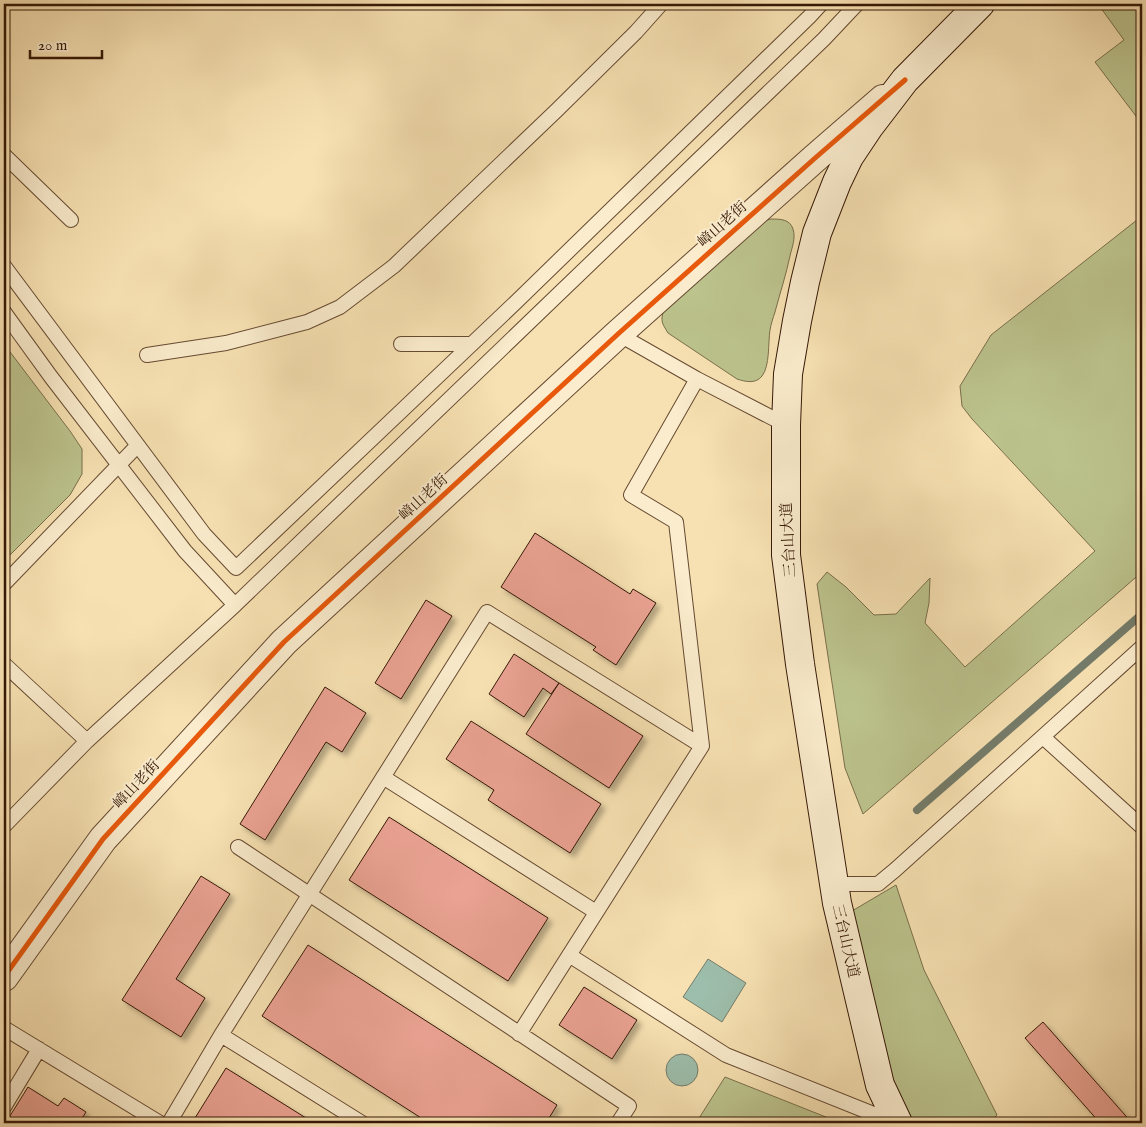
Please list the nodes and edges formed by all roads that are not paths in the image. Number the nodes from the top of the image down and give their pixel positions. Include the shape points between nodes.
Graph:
1 (661, 4) edge
2 (821, 4) edge
3 (856, 4) edge
4 (980, 4) edge
5 (905, 80) junction
6 (4, 155) edge
7 (72, 220) dead end
8 (4, 266) edge
9 (4, 312) edge
10 (618, 334) junction
11 (401, 344) dead end
12 (472, 344) junction
13 (147, 356) dead end
14 (697, 379) junction
15 (786, 425) junction
16 (137, 446) junction
17 (119, 465) junction
18 (4, 584) edge
19 (235, 605) junction
20 (1142, 647) edge
21 (4, 664) edge
22 (1043, 737) junction
23 (87, 741) junction
24 (702, 746) junction
25 (383, 777) junction
26 (4, 826) edge
27 (1142, 826) edge
28 (238, 847) dead end
29 (834, 884) junction
30 (309, 895) junction
31 (596, 912) junction
32 (569, 955) junction
33 (4, 978) edge
34 (4, 1028) edge
35 (519, 1034) junction
36 (221, 1035) junction
37 (39, 1049) junction
38 (4, 1107) edge
39 (898, 1122) edge
40 (160, 1123) edge
41 (169, 1123) edge
42 (362, 1123) edge
43 (618, 1123) edge

1 - 13 lane via 564,103 400,260 340,307 307,322 262,334
2 - 12 lane
3 - 19 lane via 817,46
4 - 5 street, 三台山大道
5 - 10 street, 嶂山老街
5 - 15 street, 三台山大道 via 850,157 818,233 805,282 788,374
6 - 7 lane
8 - 16 lane
9 - 17 lane
10 - 14 lane
10 - 33 street, 嶂山老街 via 284,642 103,839
11 - 12 lane
12 - 16 lane via 236,568 204,534
14 - 15 lane
14 - 24 lane via 631,494 676,522
15 - 29 street, 三台山大道 via 786,555
16 - 17 lane
17 - 18 lane
17 - 19 lane via 184,551
19 - 23 lane
20 - 22 lane
21 - 23 lane
22 - 27 lane
22 - 29 lane via 878,884
23 - 26 lane
24 - 25 lane via 487,612
24 - 31 lane
25 - 30 lane
25 - 31 lane
28 - 30 lane
29 - 39 street, 三台山大道 via 880,1085
30 - 35 lane
30 - 36 lane
31 - 32 lane
32 - 35 lane
32 - 39 lane via 726,1054
34 - 37 lane
35 - 43 lane via 629,1106
36 - 41 lane
36 - 42 lane
37 - 38 lane
37 - 40 lane

